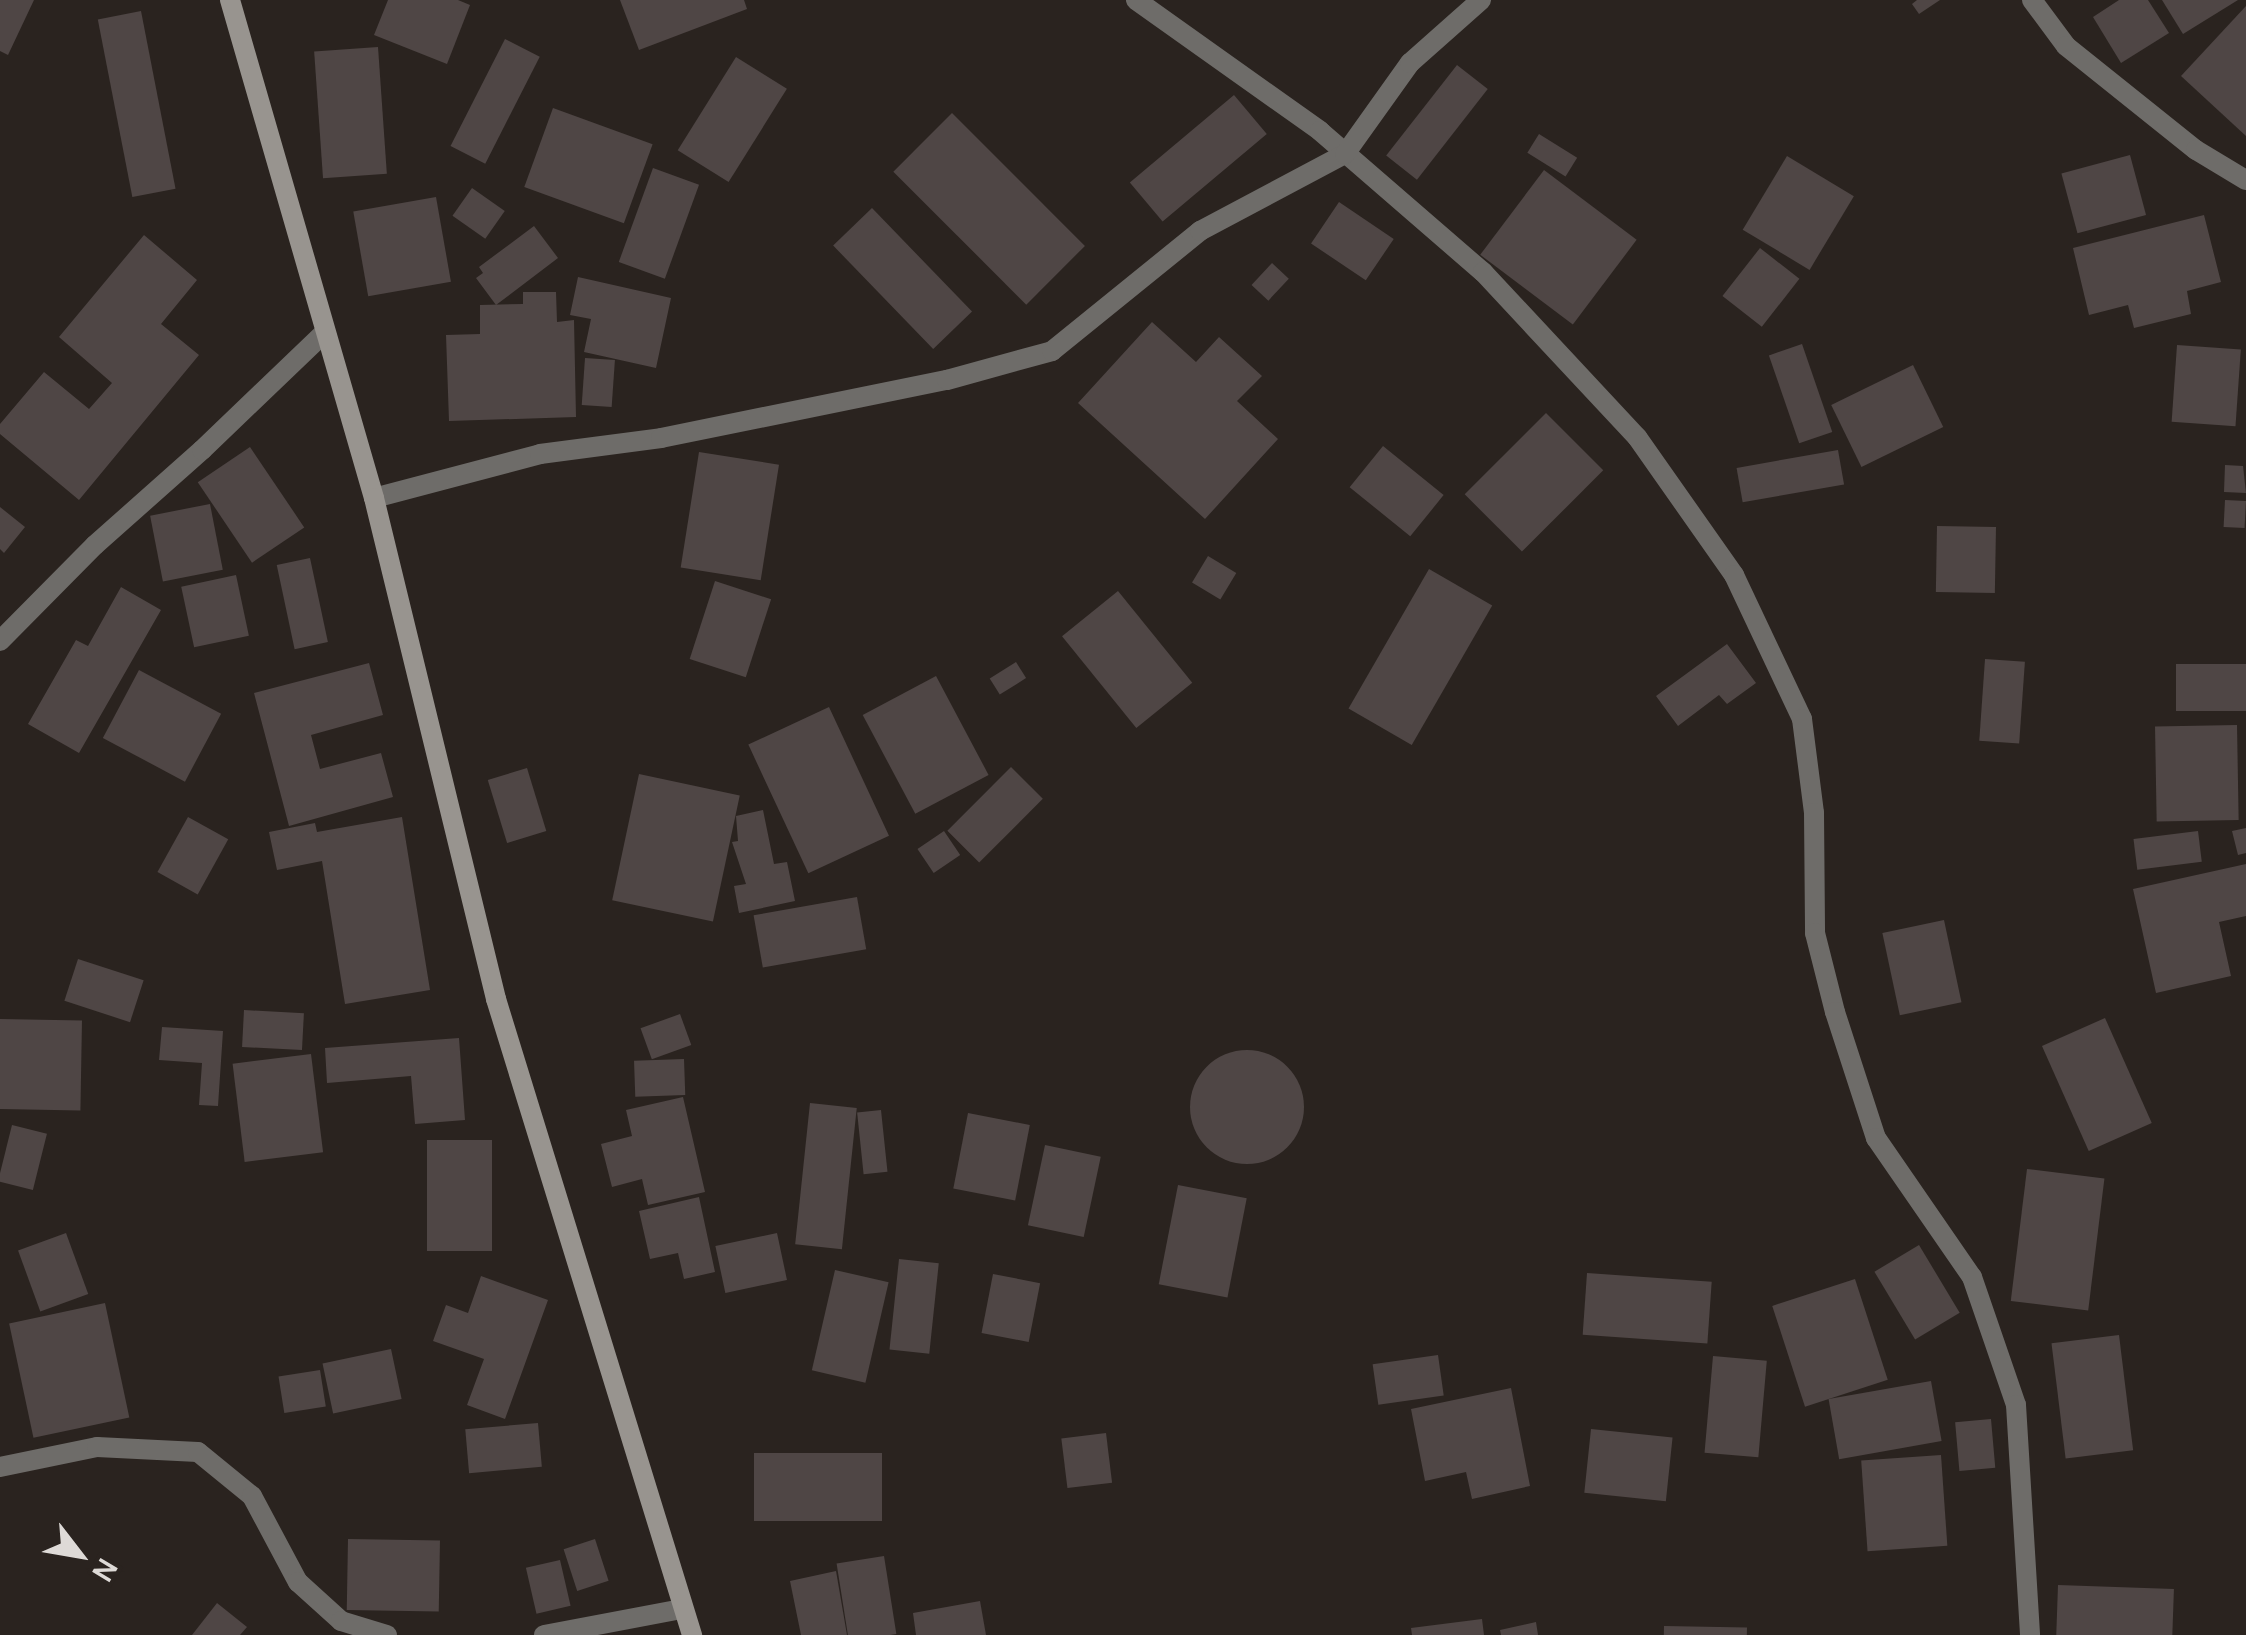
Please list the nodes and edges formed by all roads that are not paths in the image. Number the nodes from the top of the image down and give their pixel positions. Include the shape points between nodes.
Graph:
1 (230, 0) edge
2 (1136, 0) edge
3 (1480, 0) edge
4 (2032, 0) edge
5 (1345, 154) junction
6 (2246, 180) edge
7 (323, 334) junction
8 (374, 498) junction
9 (0, 641) edge
10 (0, 1466) edge
11 (682, 1609) junction
12 (387, 1635) edge
13 (544, 1635) edge
14 (692, 1635) edge
15 (2030, 1635) edge

1 - 7 main road
2 - 5 street
3 - 5 street via 1410,63
4 - 6 street via 2066,46 2196,150
5 - 8 street via 1200,231 1052,352 660,438 540,454
5 - 15 street via 1483,272 1636,437 1734,575 1802,719 1814,813 1815,933 1835,1012 1876,1138 1972,1277 2016,1405
7 - 8 main road
7 - 9 street
8 - 11 main road via 496,999
10 - 12 street via 96,1447 198,1452 252,1496 298,1582 341,1621
11 - 13 street
11 - 14 main road

